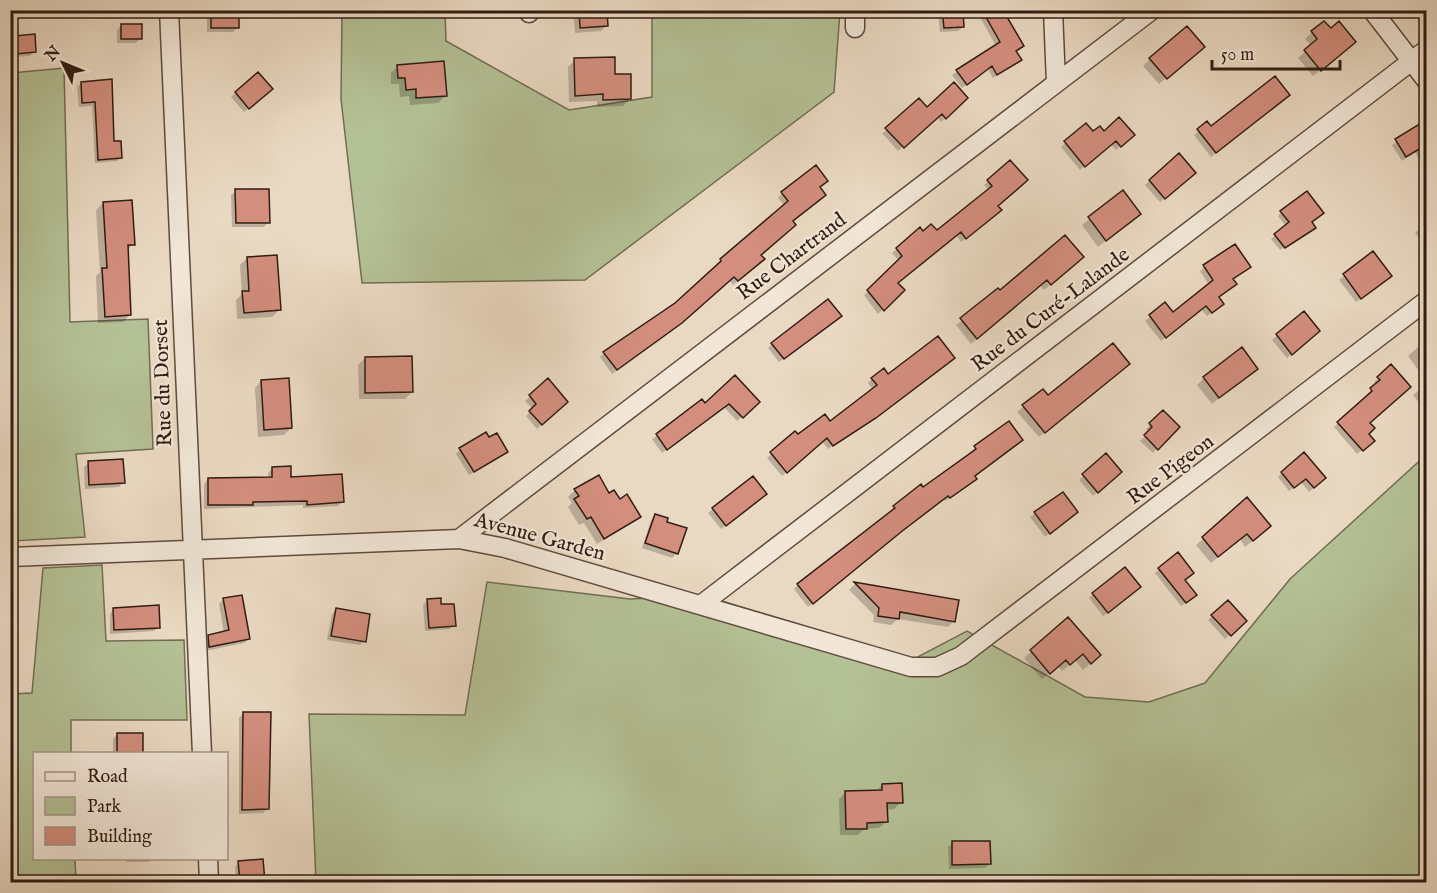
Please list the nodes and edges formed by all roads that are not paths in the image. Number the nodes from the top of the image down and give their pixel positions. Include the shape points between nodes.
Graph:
1 (169, 10) edge
2 (1053, 10) edge
3 (1152, 10) edge
4 (1372, 10) edge
5 (1426, 50) edge
6 (1412, 62) junction
7 (1426, 80) edge
8 (1056, 83) junction
9 (1426, 301) edge
10 (459, 539) junction
11 (192, 549) junction
12 (10, 557) edge
13 (702, 604) junction
14 (937, 667) joint
15 (202, 752) edge
16 (208, 860) edge
17 (209, 882) edge

1 - 11 street, Rue du Dorset
2 - 8 street
3 - 8 street, Rue Chartrand
4 - 6 street
5 - 6 street, Rue du Curé-Lalande
6 - 7 street
6 - 13 street, Rue du Curé-Lalande
8 - 10 street, Rue Chartrand
9 - 14 street, Rue Pigeon via 961,656
10 - 11 street, Avenue Garden
10 - 13 street, Avenue Garden via 505,548
11 - 12 street, Avenue Garden
11 - 15 street, Rue du Dorset
13 - 14 street, Avenue Garden via 911,667
16 - 17 street

